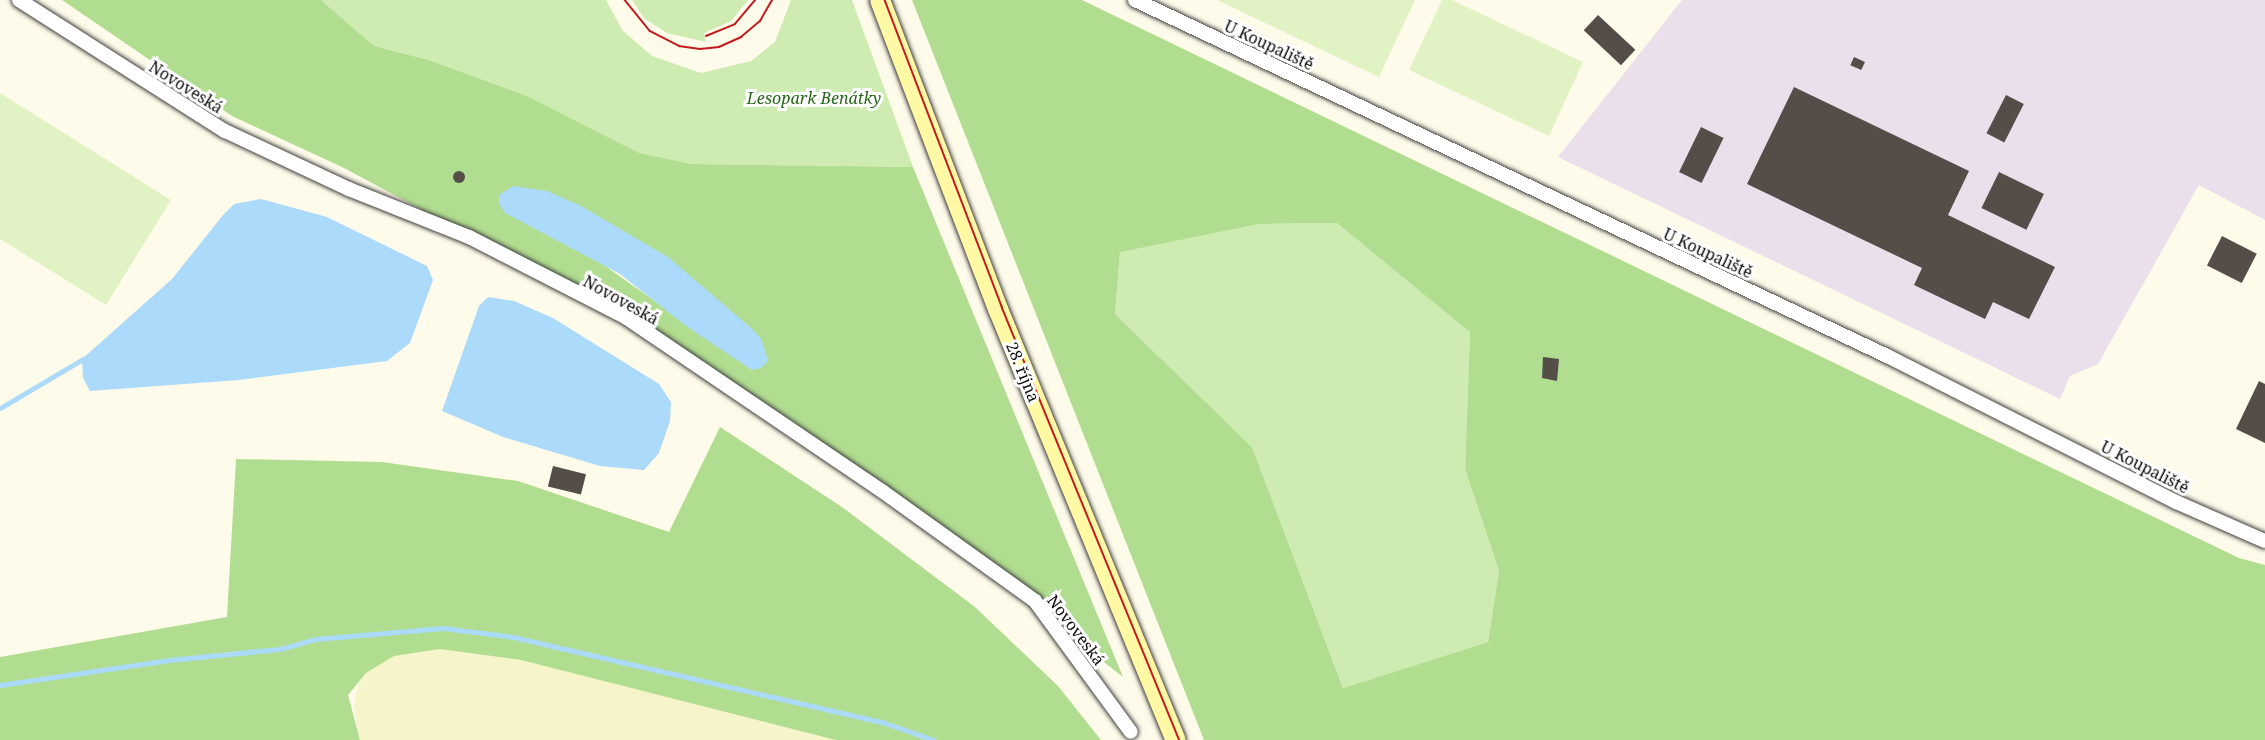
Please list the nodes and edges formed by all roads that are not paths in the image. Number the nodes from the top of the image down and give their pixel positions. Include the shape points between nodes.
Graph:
1 (19, 0) edge
2 (880, 0) edge
3 (1135, 0) edge
4 (2265, 541) edge
5 (1131, 732) dead end
6 (1176, 740) edge

1 - 5 street, Novoveská via 225,130 350,189 469,237 625,317 882,491 1035,601
2 - 6 main road, 28. října via 1011,341
3 - 4 street, U Koupaliště via 1887,356 2176,502

